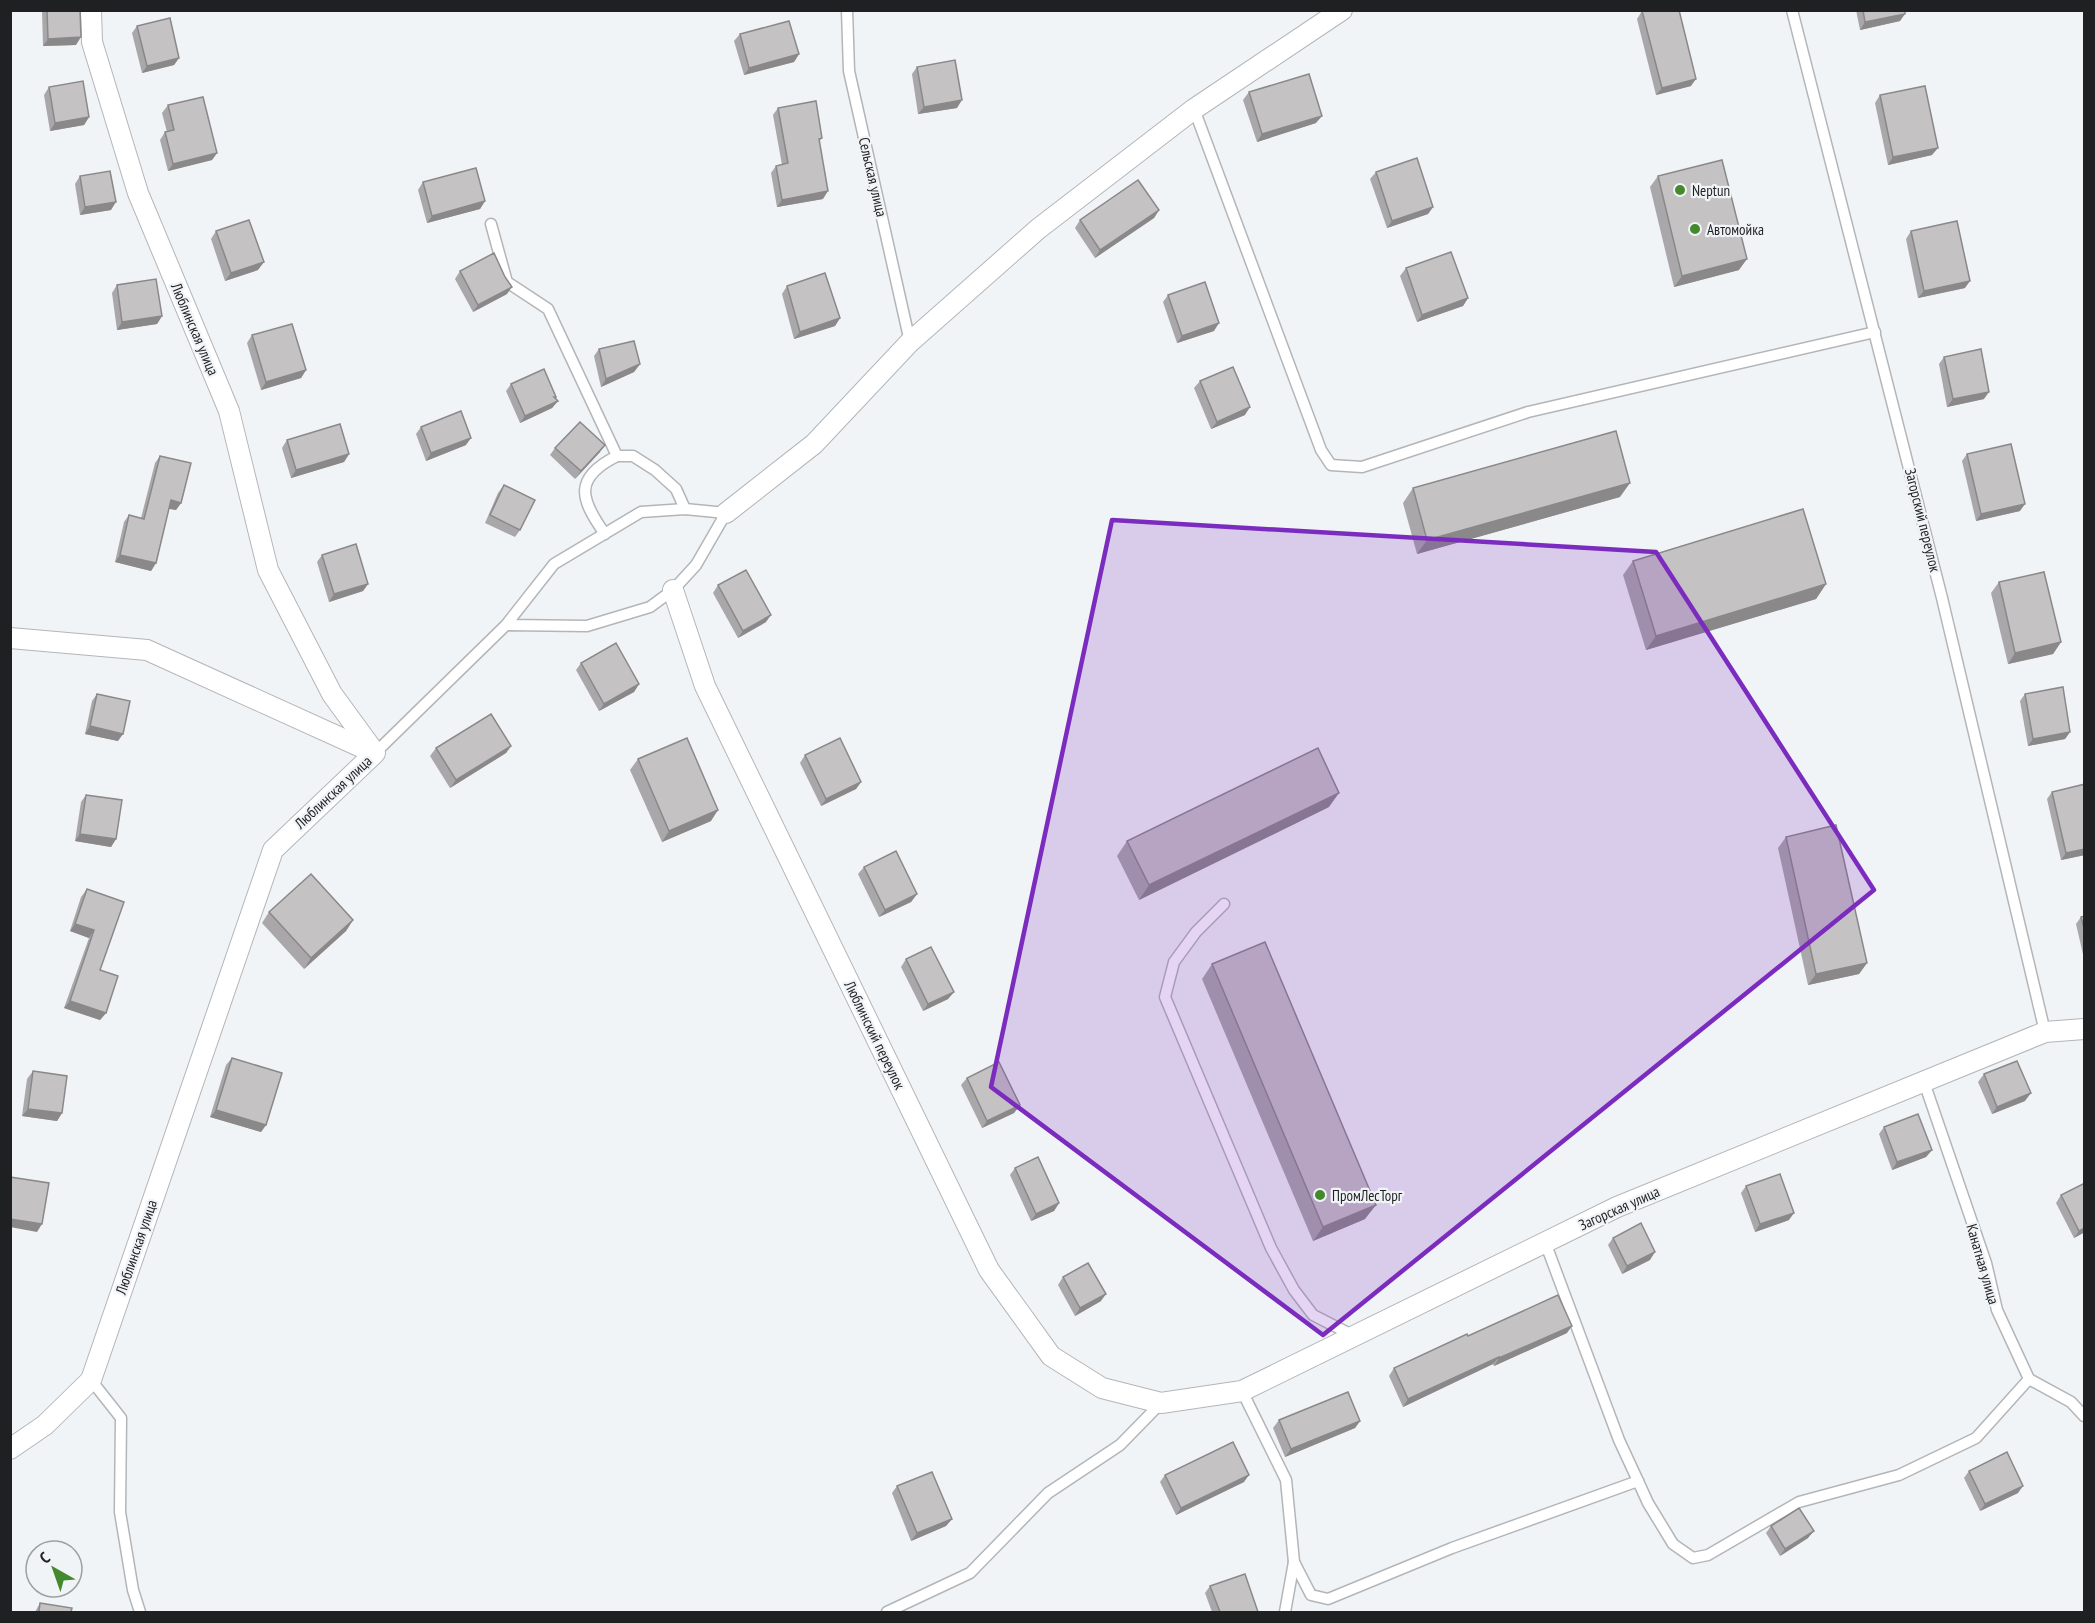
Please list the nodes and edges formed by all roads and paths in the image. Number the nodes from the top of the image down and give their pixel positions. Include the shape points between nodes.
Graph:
1 (91, 10) edge
2 (847, 10) edge
3 (1342, 10) edge
4 (1792, 10) edge
5 (1194, 109) junction
6 (491, 224) dead end
7 (1875, 332) junction
8 (910, 342) junction
9 (617, 456) junction
10 (685, 509) junction
11 (726, 513) junction
12 (605, 534) junction
13 (673, 590) junction
14 (506, 625) junction
15 (10, 638) edge
16 (375, 753) junction
17 (1224, 903) dead end
18 (2085, 1029) edge
19 (2045, 1032) junction
20 (1923, 1082) junction
21 (1545, 1242) junction
22 (1354, 1336) junction
23 (2029, 1379) junction
24 (91, 1380) junction
25 (1242, 1391) junction
26 (1161, 1403) junction
27 (2085, 1416) edge
28 (10, 1449) edge
29 (1638, 1481) junction
30 (1294, 1562) junction
31 (140, 1612) edge
32 (887, 1612) edge
33 (1285, 1612) edge

1 - 16 street, Люблинская улица via 92,42 138,193 229,411 268,570 332,694
2 - 8 lane, Сельская улица via 849,71
3 - 5 street
4 - 7 lane, Загорский переулок
5 - 7 lane via 1321,450 1332,465 1362,467 1528,411
5 - 8 street via 1038,229
6 - 9 lane via 507,282 548,309
7 - 19 lane, Загорский переулок
8 - 11 street via 814,444
9 - 10 lane via 633,456 655,470 676,489
9 - 12 lane via 599,465 587,482 584,498
10 - 11 lane
10 - 12 lane via 641,512
11 - 13 lane via 696,565
12 - 14 lane via 554,564
13 - 14 lane via 650,607 587,626
13 - 26 street, Люблинский переулок via 705,686 989,1270 1051,1356 1102,1388
14 - 16 lane
15 - 16 street via 147,650
16 - 24 street, Люблинская улица via 273,850
17 - 22 lane via 1174,962 1165,997 1270,1248 1313,1315
18 - 19 street, Загорская улица
19 - 20 street, Загорская улица
20 - 21 street, Загорская улица via 1617,1207
20 - 23 lane, Канатная улица via 1986,1263 1997,1310
21 - 22 street, Загорская улица
21 - 29 lane
22 - 25 street, Загорская улица
23 - 27 lane via 2071,1402
23 - 29 lane via 1976,1438 1899,1475 1799,1502 1708,1555 1693,1557 1673,1544
24 - 28 street, Люблинская улица via 45,1425
24 - 31 lane via 121,1418 120,1512
25 - 26 street, Загорская улица
25 - 30 lane via 1286,1480
26 - 32 lane via 1120,1445 1048,1493 970,1573
29 - 30 lane via 1452,1548 1328,1599 1311,1595
30 - 33 lane

